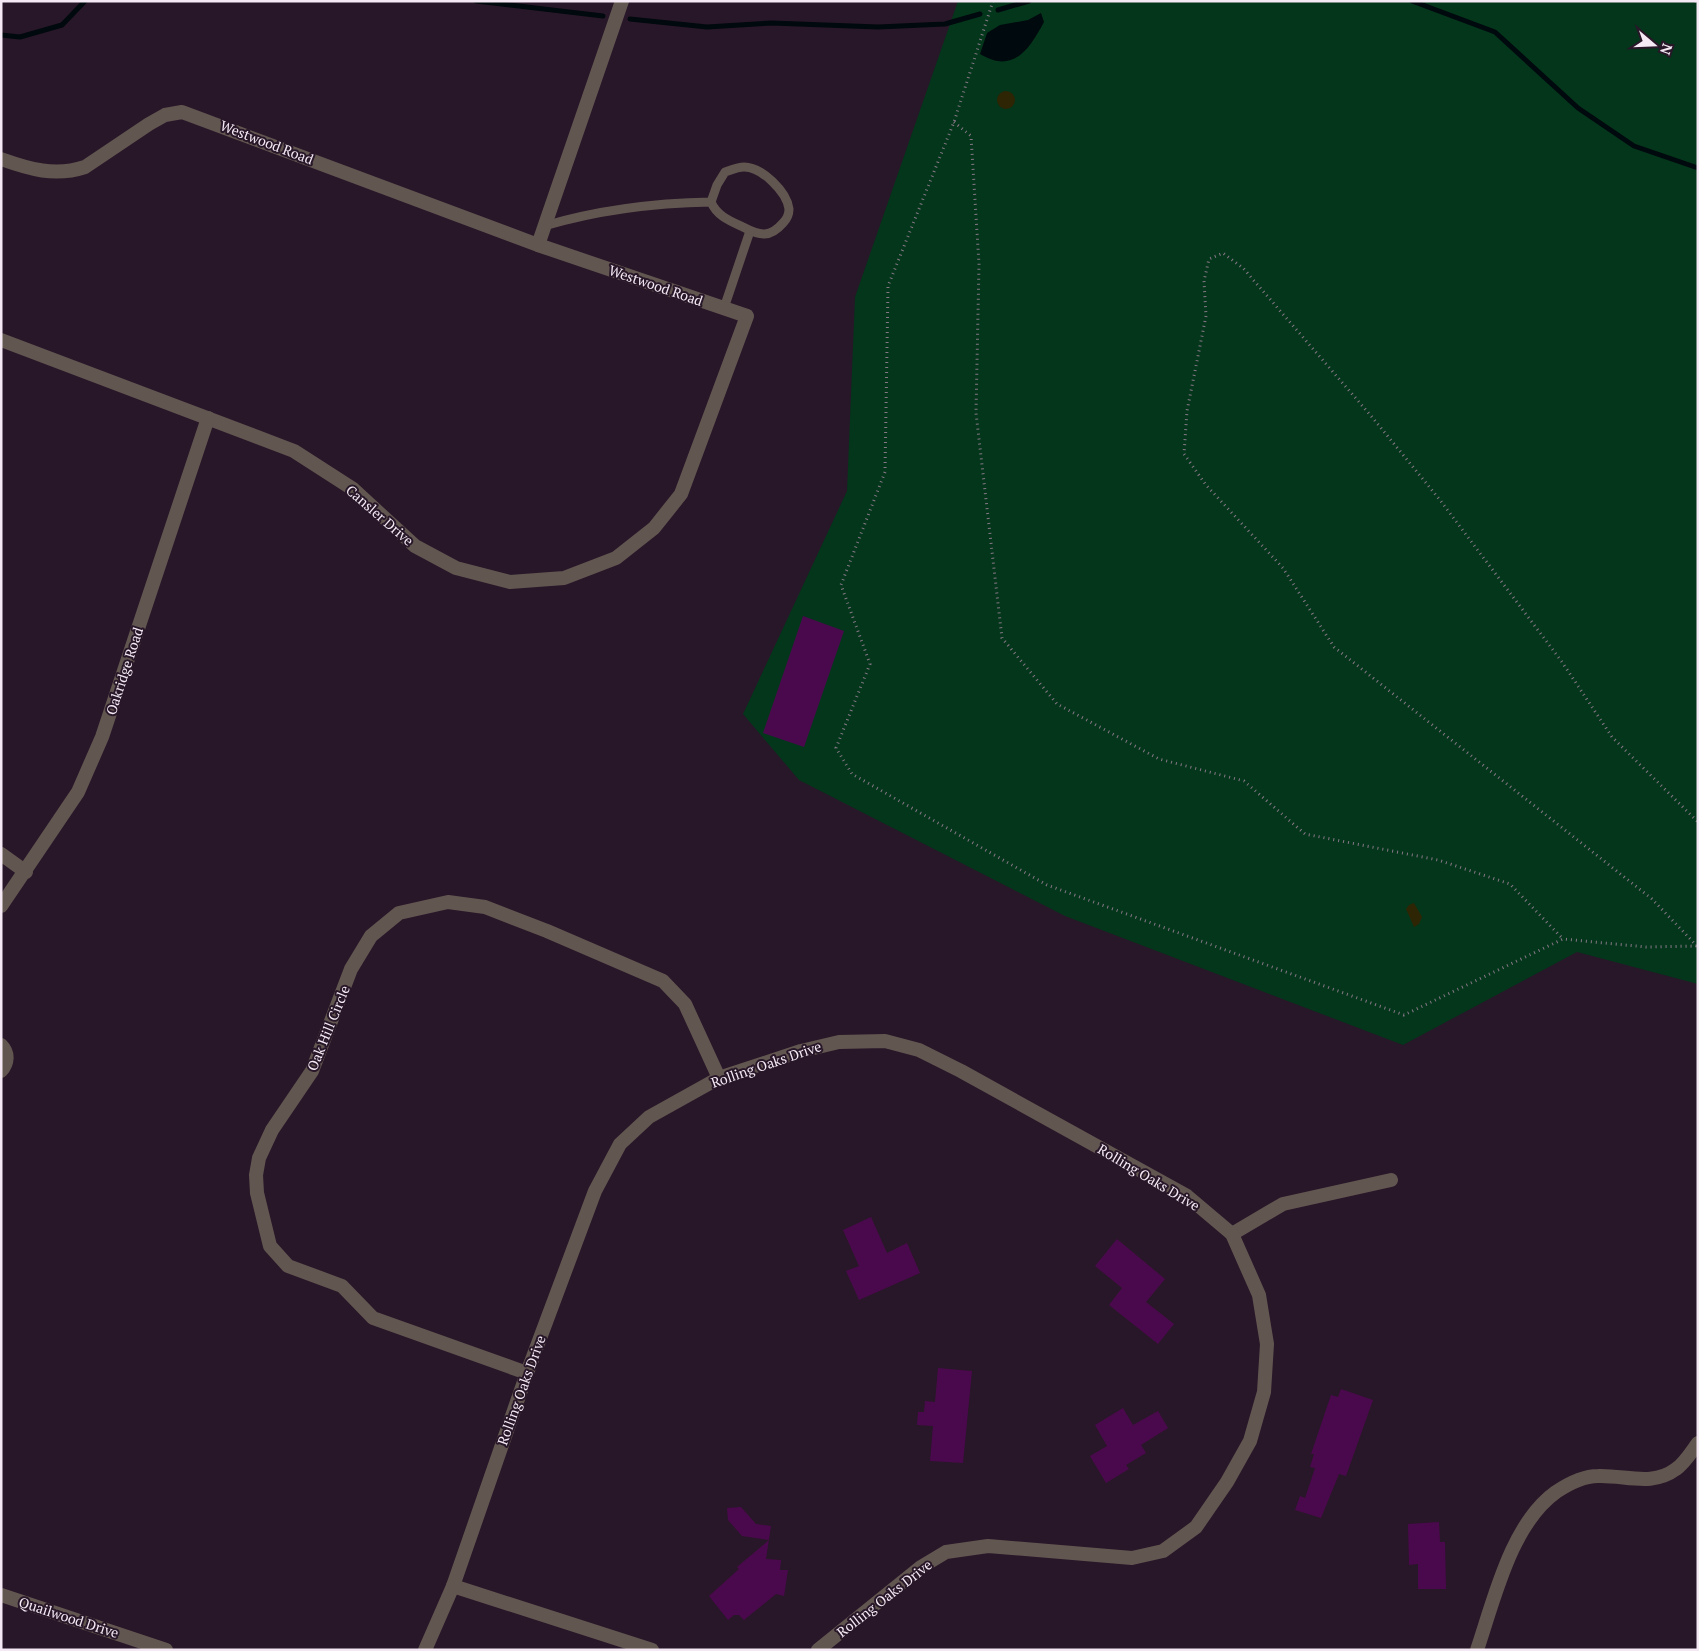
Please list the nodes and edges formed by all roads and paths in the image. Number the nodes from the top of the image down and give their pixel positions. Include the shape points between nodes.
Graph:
1 (622, 1) edge
2 (993, 1) edge
3 (954, 122) junction
4 (1, 159) edge
5 (711, 202) junction
6 (544, 226) junction
7 (750, 231) junction
8 (538, 245) junction
9 (724, 308) junction
10 (747, 316) joint
11 (1, 340) edge
12 (208, 418) junction
13 (1698, 822) edge
14 (1, 854) edge
15 (26, 872) junction
16 (1, 906) edge
17 (1563, 939) junction
18 (1698, 946) edge
19 (1, 1045) edge
20 (1, 1072) edge
21 (719, 1078) junction
22 (1391, 1180) dead end
23 (1232, 1234) junction
24 (527, 1373) junction
25 (1698, 1443) edge
26 (453, 1586) junction
27 (1, 1594) edge
28 (166, 1650) edge
29 (425, 1650) edge
30 (652, 1650) edge
31 (818, 1650) edge
32 (1477, 1650) edge

1 - 6 street
2 - 3 path
3 - 17 path via 971,136 979,264 976,413 1002,638 1058,704 1142,750 1159,758 1244,781 1304,834 1438,860 1510,884
3 - 17 path via 888,286 885,472 841,585 870,664 836,748 852,774 1047,885 1404,1015
4 - 8 street, Westwood Road via 48,172 76,170 165,115 182,112
5 - 6 lane via 622,208
5 - 7 lane via 715,211 724,218
5 - 7 lane via 725,172 744,167 759,172 776,185 789,211 776,232
6 - 8 street
7 - 9 lane
8 - 9 street, Westwood Road
9 - 10 street, Westwood Road
10 - 12 street, Cansler Drive via 681,494 654,528 616,558 564,578 510,582 456,568 416,546 353,488 294,452
11 - 12 street, Cansler Drive
12 - 15 street, Oakridge Road via 102,737 78,792
13 - 18 path via 1612,738 1562,662 1440,500 1243,268 1223,253 1209,259 1204,280 1206,316 1186,411 1184,454 1206,485 1283,568 1334,647 1652,899
14 - 15 street
15 - 16 street, Oakridge Road
17 - 18 path via 1646,947
19 - 20 street via 7,1060
21 - 23 street, Rolling Oaks Drive via 838,1042 885,1041 919,1050 1187,1196
21 - 24 street, Rolling Oaks Drive via 649,1117 620,1144 595,1191
21 - 24 street, Oak Hill Circle via 685,1004 663,981 547,932 485,907 448,902 399,913 371,936 351,969 312,1071 272,1130 259,1158 256,1193 270,1246 288,1266 342,1286 373,1318
22 - 23 street via 1283,1204
23 - 31 street, Rolling Oaks Drive via 1260,1296 1268,1344 1264,1392 1250,1441 1196,1527 1163,1551 1132,1558 988,1546 946,1552 921,1567
24 - 26 street, Rolling Oaks Drive
25 - 32 street via 1676,1469 1651,1480 1598,1476 1578,1480 1556,1492 1536,1512 1520,1536
26 - 29 street, Rolling Oaks Drive
26 - 30 street
27 - 28 street, Quailwood Drive

